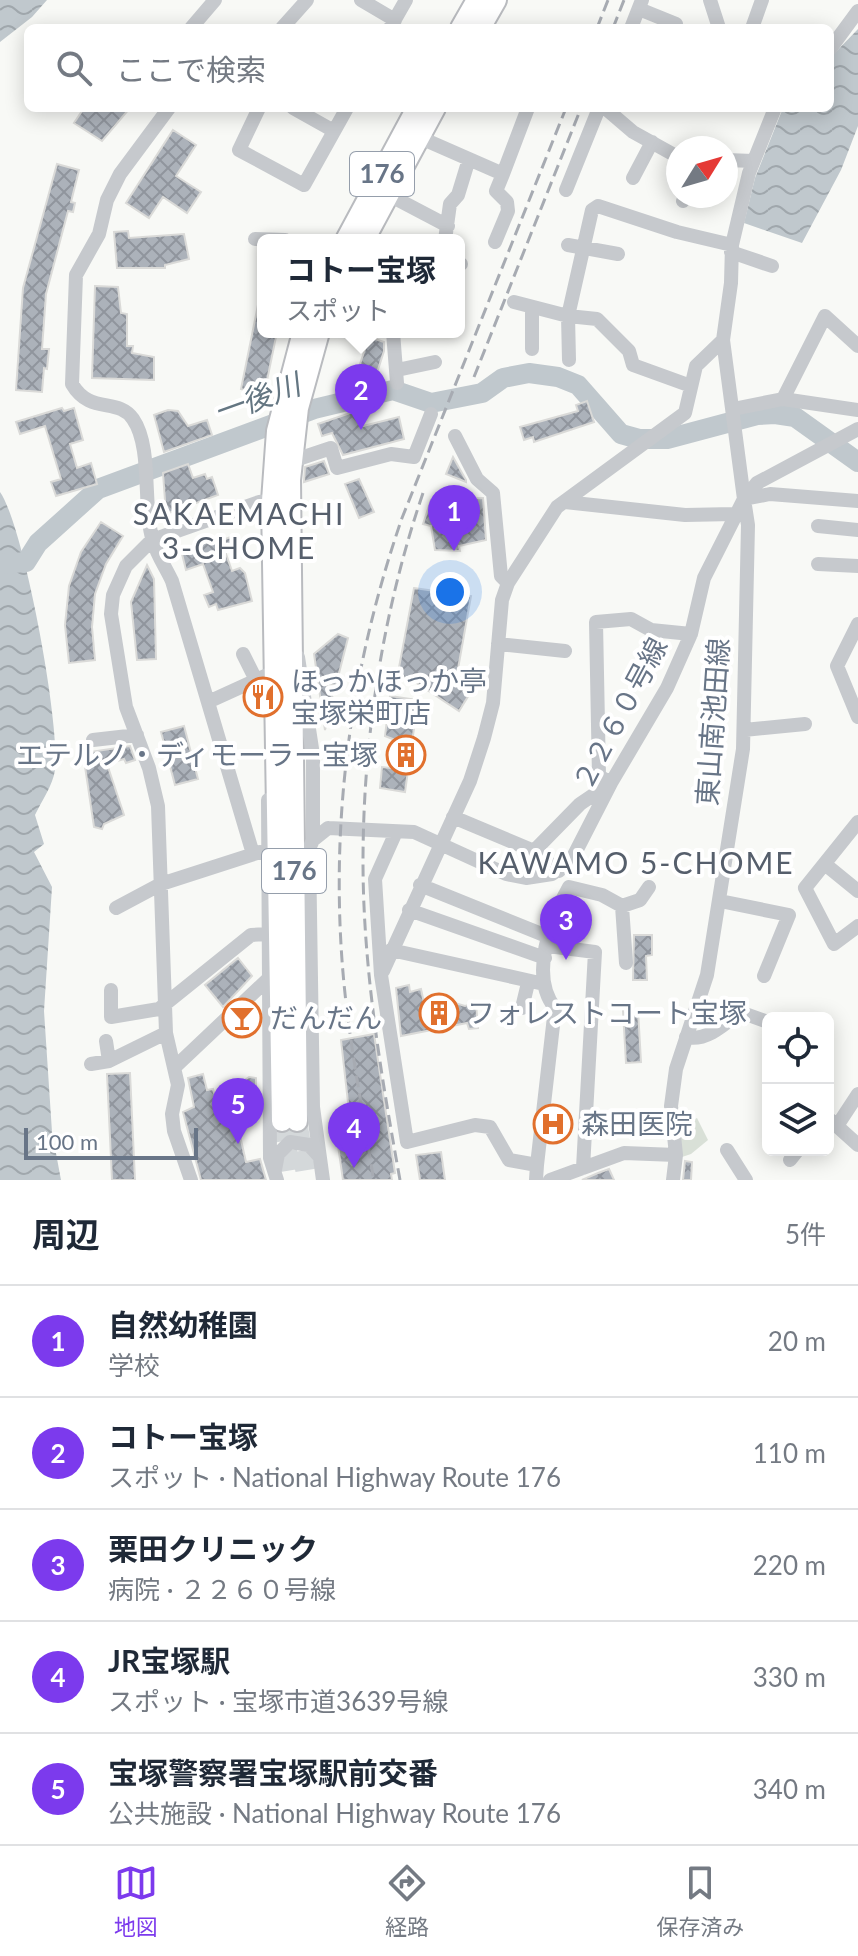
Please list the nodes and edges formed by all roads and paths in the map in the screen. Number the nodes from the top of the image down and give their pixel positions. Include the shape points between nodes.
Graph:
1 (215, 0) edge
2 (307, 0) edge
3 (361, 0) edge
4 (406, 0) edge
5 (477, 0) edge
6 (496, 0) edge
7 (710, 0) edge
8 (762, 0) edge
9 (640, 4) edge
10 (856, 18) edge
11 (194, 24) edge
12 (286, 24) edge
13 (392, 24) edge
14 (463, 24) edge
15 (482, 24) edge
16 (632, 24) edge
17 (676, 24) dead end
18 (718, 24) edge
19 (753, 24) edge
20 (834, 44) edge
21 (166, 112) edge
22 (257, 112) edge
23 (300, 112) edge
24 (345, 112) edge
25 (526, 112) edge
26 (597, 112) edge
27 (611, 112) edge
28 (773, 112) edge
29 (418, 118) edge
30 (334, 131) junction
31 (652, 142) junction
32 (666, 150) edge
33 (469, 159) junction
34 (738, 160) edge
35 (753, 161) junction
36 (503, 174) junction
37 (633, 178) dead end
38 (566, 190) dead end
39 (389, 195) junction
40 (447, 233) edge
41 (350, 234) edge
42 (367, 234) edge
43 (495, 242) dead end
44 (568, 245) dead end
45 (583, 246) junction
46 (732, 248) junction
47 (618, 254) dead end
48 (772, 266) dead end
49 (514, 302) dead end
50 (532, 307) junction
51 (568, 316) junction
52 (302, 338) edge
53 (317, 338) edge
54 (394, 338) edge
55 (723, 340) junction
56 (858, 346) edge
57 (532, 349) dead end
58 (569, 360) dead end
59 (435, 362) dead end
60 (691, 386) junction
61 (783, 399) junction
62 (858, 410) edge
63 (431, 414) dead end
64 (734, 416) junction
65 (288, 419) junction
66 (858, 429) edge
67 (455, 436) dead end
68 (292, 461) junction
69 (744, 499) junction
70 (281, 500) junction
71 (858, 501) edge
72 (565, 502) junction
73 (734, 514) junction
74 (818, 526) dead end
75 (858, 530) edge
76 (152, 540) junction
77 (818, 564) dead end
78 (858, 566) edge
79 (508, 583) junction
80 (290, 621) junction
81 (858, 624) edge
82 (691, 634) junction
83 (498, 644) junction
84 (565, 651) dead end
85 (243, 654) dead end
86 (276, 671) junction
87 (256, 680) junction
88 (208, 702) junction
89 (858, 717) edge
90 (277, 724) junction
91 (805, 724) dead end
92 (744, 730) junction
93 (137, 735) junction
94 (93, 740) dead end
95 (611, 783) junction
96 (313, 807) junction
97 (453, 817) junction
98 (328, 828) junction
99 (855, 831) edge
100 (396, 832) junction
101 (313, 840) junction
102 (441, 843) junction
103 (534, 851) junction
104 (259, 852) junction
105 (826, 865) junction
106 (555, 873) junction
107 (161, 884) junction
108 (420, 885) junction
109 (569, 887) junction
110 (649, 887) dead end
111 (858, 891) edge
112 (720, 901) junction
113 (622, 906) junction
114 (116, 908) dead end
115 (409, 910) junction
116 (858, 926) edge
117 (267, 934) junction
118 (547, 947) junction
119 (391, 950) junction
120 (626, 963) dead end
121 (381, 975) junction
122 (764, 976) dead end
123 (267, 980) junction
124 (528, 983) junction
125 (544, 984) junction
126 (111, 990) dead end
127 (165, 1003) junction
128 (522, 1008) dead end
129 (762, 1020) edge
130 (166, 1033) junction
131 (686, 1037) junction
132 (106, 1041) dead end
133 (109, 1061) junction
134 (91, 1064) dead end
135 (175, 1067) junction
136 (858, 1094) edge
137 (297, 1116) junction
138 (834, 1120) edge
139 (834, 1124) edge
140 (290, 1142) junction
141 (858, 1145) edge
142 (727, 1150) dead end
143 (676, 1155) junction
144 (319, 1156) junction
145 (583, 1168) junction
146 (537, 1173) edge
147 (276, 1177) edge
148 (191, 1180) edge
149 (323, 1180) edge
150 (550, 1180) edge
151 (673, 1180) edge
152 (746, 1180) edge

1 - 11 street
2 - 12 street
3 - 13 street
4 - 13 street
5 - 14 highway
6 - 15 highway
7 - 18 street
8 - 19 street
9 - 16 street
9 - 17 street
10 - 20 street
21 - 76 street via 120,174 99,234 76,275 72,384 87,402 132,416 140,433
22 - 30 street via 239,150 304,185
23 - 30 street
24 - 30 street
25 - 36 street
26 - 38 street
27 - 31 street
28 - 35 street
29 - 33 street
29 - 39 highway, 176
29 - 41 highway, 176
31 - 32 street
31 - 37 street
33 - 36 street
33 - 40 street via 450,204
34 - 35 street
35 - 46 street
36 - 43 street via 496,191 508,211
39 - 40 street
39 - 42 highway, 176
44 - 45 street
45 - 46 street via 592,210 598,206
45 - 47 street
45 - 51 street
46 - 48 street
46 - 55 street
49 - 50 street
50 - 51 street
50 - 57 street
51 - 58 street
51 - 60 street via 597,319 629,351 633,365
52 - 65 highway, 176
53 - 65 highway, 176
54 - 59 street via 397,376
55 - 60 street via 696,366
55 - 64 street
56 - 61 street via 825,316
60 - 72 street via 685,413
61 - 62 street
61 - 64 street
63 - 68 street via 414,457 391,454 337,468 331,448
64 - 69 street
65 - 68 highway, 176
65 - 70 highway, 176
66 - 69 street, ２２６０号線 via 757,483
67 - 79 street via 477,479 493,493 501,576
68 - 70 highway, 176
69 - 71 street via 770,494
69 - 73 street, ２２６０号線
69 - 92 street, 東山南池田線
70 - 76 street via 259,502
70 - 80 highway, 176
70 - 86 highway, 176
72 - 73 street via 685,515
72 - 79 street
73 - 82 street, ２２６０号線 via 704,578
74 - 75 street
76 - 88 street via 172,581
76 - 93 street via 126,566 111,614 126,707
77 - 78 street
79 - 83 street
80 - 96 street via 306,689
80 - 137 highway, 176
81 - 89 street via 837,666
82 - 95 street, ２２６０号線 via 667,688
82 - 95 street via 651,630 631,619 596,622 599,776
83 - 84 street
83 - 97 street via 489,722
85 - 87 street
86 - 87 street
86 - 90 highway, 176
87 - 88 street
88 - 104 street
90 - 104 street
90 - 137 highway, 176
91 - 92 street
92 - 112 street, 東山南池田線
93 - 94 street
93 - 107 street via 158,806
95 - 103 street via 580,804
95 - 106 street, ２２６０号線 via 571,861
96 - 98 street
96 - 101 street
97 - 102 street
97 - 103 street
98 - 100 street
98 - 101 street
99 - 105 street
100 - 102 street via 414,832
100 - 121 street via 375,879
101 - 137 street
102 - 106 street via 506,874 526,878
102 - 108 street
103 - 106 street
104 - 107 street
104 - 117 street
105 - 111 street
105 - 116 street via 805,888 834,944
106 - 109 street
107 - 114 street
107 - 127 street
108 - 115 street
108 - 118 street
109 - 113 street
109 - 118 street via 553,915
110 - 113 street via 640,900
112 - 122 street via 789,915
112 - 131 street, 東山南池田線 via 707,975
113 - 120 street
115 - 118 street
115 - 119 street
117 - 123 street
117 - 127 street via 251,935
118 - 125 street
118 - 145 street via 595,952
119 - 121 street
119 - 124 street
121 - 146 street via 407,1142 475,1125 490,1127 509,1160
123 - 135 street
123 - 147 street via 270,1158
124 - 125 street
124 - 128 street
125 - 146 street via 555,1008
126 - 127 street via 111,1017 159,1009
127 - 130 street
129 - 131 street via 740,1012 710,1033
130 - 133 street
130 - 135 street
131 - 143 street, 東山南池田線 via 671,1106
132 - 133 street
133 - 134 street
135 - 148 street via 174,1131
136 - 138 street
137 - 140 street
137 - 144 street
139 - 141 street
140 - 144 street via 309,1145
140 - 147 street via 278,1154
142 - 152 street
143 - 145 street via 624,1153
143 - 151 street, 東山南池田線
144 - 149 street
145 - 150 street

